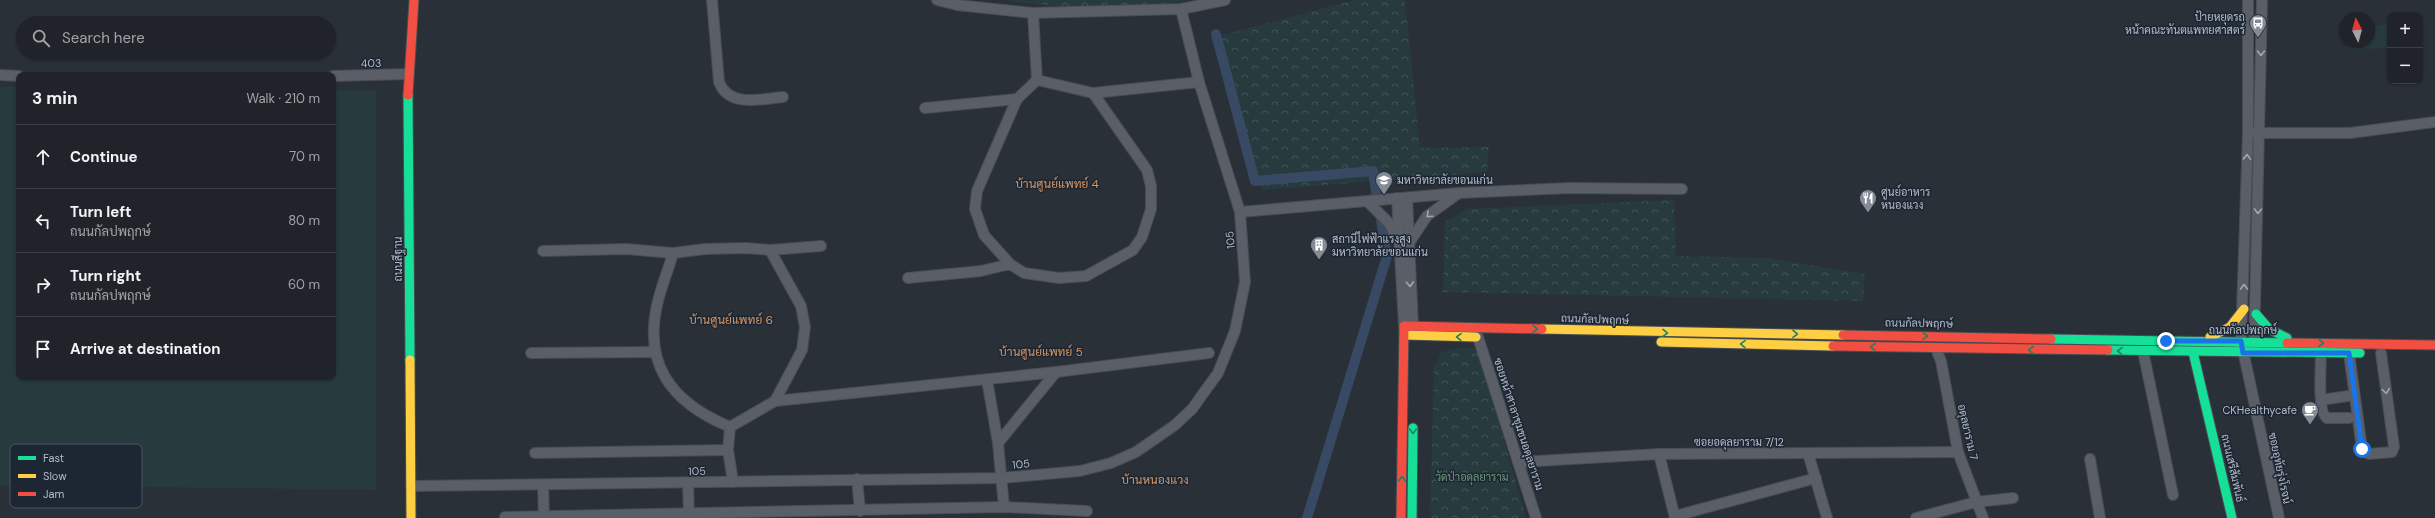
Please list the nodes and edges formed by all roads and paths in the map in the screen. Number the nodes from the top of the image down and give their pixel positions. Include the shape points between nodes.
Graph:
1 (414, 0) edge
2 (712, 0) edge
3 (937, 0) edge
4 (1225, 0) edge
5 (2248, 0) edge
6 (2262, 0) edge
7 (1181, 8) junction
8 (1033, 13) junction
9 (409, 74) junction
10 (0, 75) edge
11 (16, 76) edge
12 (336, 76) edge
13 (1037, 80) junction
14 (1199, 82) junction
15 (1094, 93) junction
16 (783, 97) dead end
17 (1017, 99) junction
18 (925, 108) dead end
19 (2435, 122) edge
20 (2248, 133) junction
21 (2260, 133) junction
22 (1682, 189) dead end
23 (1459, 193) junction
24 (1402, 198) junction
25 (1367, 201) junction
26 (1240, 212) junction
27 (1404, 245) junction
28 (821, 246) dead end
29 (770, 250) junction
30 (542, 251) dead end
31 (674, 253) junction
32 (1010, 264) junction
33 (908, 278) dead end
34 (2244, 309) junction
35 (2256, 314) junction
36 (1409, 331) junction
37 (1478, 337) junction
38 (1510, 338) dead end
39 (2166, 341) junction
40 (2241, 341) junction
41 (2254, 341) junction
42 (1652, 342) dead end
43 (2299, 342) junction
44 (2435, 345) edge
45 (1936, 349) junction
46 (2143, 351) junction
47 (654, 352) junction
48 (2193, 352) junction
49 (531, 353) dead end
50 (1209, 353) dead end
51 (2243, 353) junction
52 (2321, 353) junction
53 (2349, 353) junction
54 (2381, 353) junction
55 (2254, 354) junction
56 (2435, 354) edge
57 (1056, 372) junction
58 (987, 380) junction
59 (2348, 396) dead end
60 (1413, 399) dead end
61 (2321, 400) junction
62 (775, 401) junction
63 (1413, 415) dead end
64 (2349, 418) dead end
65 (730, 427) junction
66 (998, 443) junction
67 (728, 450) junction
68 (1958, 452) junction
69 (535, 453) dead end
70 (1808, 453) junction
71 (1659, 454) junction
72 (2090, 459) dead end
73 (1520, 462) junction
74 (1002, 478) junction
75 (1816, 478) junction
76 (857, 479) junction
77 (733, 482) junction
78 (688, 483) junction
79 (543, 485) junction
80 (411, 486) junction
81 (2173, 495) dead end
82 (2013, 498) dead end
83 (1976, 502) junction
84 (1004, 507) junction
85 (860, 511) junction
86 (1087, 511) dead end
87 (689, 515) junction
88 (505, 517) edge
89 (544, 517) edge
90 (1675, 517) edge
91 (411, 518) edge
92 (519, 518) edge
93 (1401, 518) edge
94 (1412, 518) edge
95 (1536, 518) edge
96 (1827, 518) edge
97 (1916, 518) edge
98 (1983, 518) edge
99 (2100, 518) edge
100 (2232, 518) edge
101 (2279, 518) edge

1 - 9 main road, ถนนสีฐาน
2 - 16 street via 719,82 722,90 737,99
3 - 8 street via 957,5
4 - 7 street
5 - 20 street, ซอยอุทัยรุ่งโรจน์
6 -> 21 street
7 - 8 street
7 - 14 street, 105
8 - 13 street
9 - 12 street, 403
9 - 80 main road, ถนนสีฐาน
10 - 11 street
13 - 15 street
13 - 17 street
14 - 15 street
14 - 26 street, 105
15 - 32 street via 1147,170 1151,186 1151,209 1142,237 1133,250 1086,276 1059,278 1024,273
17 - 18 street
17 - 32 street via 977,191 975,210 984,235
19 - 21 street via 2350,133
20 - 21 street
34 -> 20 street, ซอยอุทัยรุ่งโรจน์
21 -> 35 street
22 - 23 street via 1569,188
23 - 24 street
23 -> 27 street via 1427,216
24 - 25 street
24 - 27 street
25 - 26 street
25 - 27 street via 1390,224
26 - 74 street, 105 via 1245,282 1236,331 1218,373 1192,409 1158,438 1136,452 1111,463 1080,471
27 - 36 street
28 - 29 street
29 - 31 street via 705,249
29 - 62 street via 801,306 805,327 802,350
30 - 31 street via 626,249
31 - 47 street via 659,296 655,316
32 - 33 street via 981,271
34 - 39 main road via 2226,333
34 - 40 street, ซอยอุทัยรุ่งโรจน์
35 - 41 street
35 - 43 main road via 2263,327 2271,333
37 -> 36 main road
36 -> 39 main road, ถนนกัลปพฤกษ์ via 1646,332
36 - 60 main road
93 -> 36 main road
37 - 38 main road
37 - 73 street, ซอยหน้าศาลาชุมชนอดุลยาราม
39 - 40 main road, ถนนกัลปพฤกษ์
40 - 41 main road, ถนนกัลปพฤกษ์
40 - 51 street, ซอยอุทัยรุ่งโรจน์
41 - 43 main road, ถนนกัลปพฤกษ์
41 - 55 street
45 -> 42 main road, ถนนกัลปพฤกษ์
43 -> 44 main road, ถนนกัลปพฤกษ์
46 -> 45 main road, ถนนกัลปพฤกษ์
45 - 68 street, อดุลยาราม 7
46 - 48 main road, ถนนกัลปพฤกษ์
46 - 81 street
47 - 49 street
47 - 65 street via 662,374 682,399
48 - 51 main road, ถนนกัลปพฤกษ์
48 - 100 main road, ถนนเสรีสัมพันธ์
50 - 57 street
51 - 55 main road, ถนนกัลปพฤกษ์
51 - 101 street, ซอยอุทัยรุ่งโรจน์
52 - 53 main road, ถนนกัลปพฤกษ์
52 - 55 main road, ถนนกัลปพฤกษ์
52 - 61 street
53 - 54 main road, ถนนกัลปพฤกษ์
54 -> 53 street via 2394,447 2392,452 2369,454 2362,449
54 - 56 main road, ถนนกัลปพฤกษ์
57 - 58 street
57 - 66 street
58 - 62 street
58 - 66 street
59 - 61 street
61 - 64 street via 2325,418
62 - 65 street
63 -> 94 main road
65 - 67 street
66 - 74 street
67 - 69 street
67 - 77 street
68 - 70 street, ซอยอดุลยาราม 7/12
68 - 83 street, อดุลยาราม 7
70 - 71 street, ซอยอดุลยาราม 7/12
70 - 75 street
71 - 73 street, ซอยอดุลยาราม 7/12
71 - 90 street
72 - 99 street
73 - 95 street, ซอยหน้าศาลาชุมชนอดุลยาราม
74 - 76 street, 105
74 - 84 street
75 - 90 street
75 - 96 street
76 - 77 street, 105
76 - 85 street
77 - 78 street, 105
78 - 79 street, 105
78 - 87 street
79 - 80 street, 105
79 - 89 street
80 - 91 main road, ถนนสีฐาน
82 - 83 street
83 - 97 street
83 - 98 street, อดุลยาราม 7
84 - 85 street
84 - 86 street
85 - 87 street
87 - 89 street
88 - 92 street
89 - 92 street

